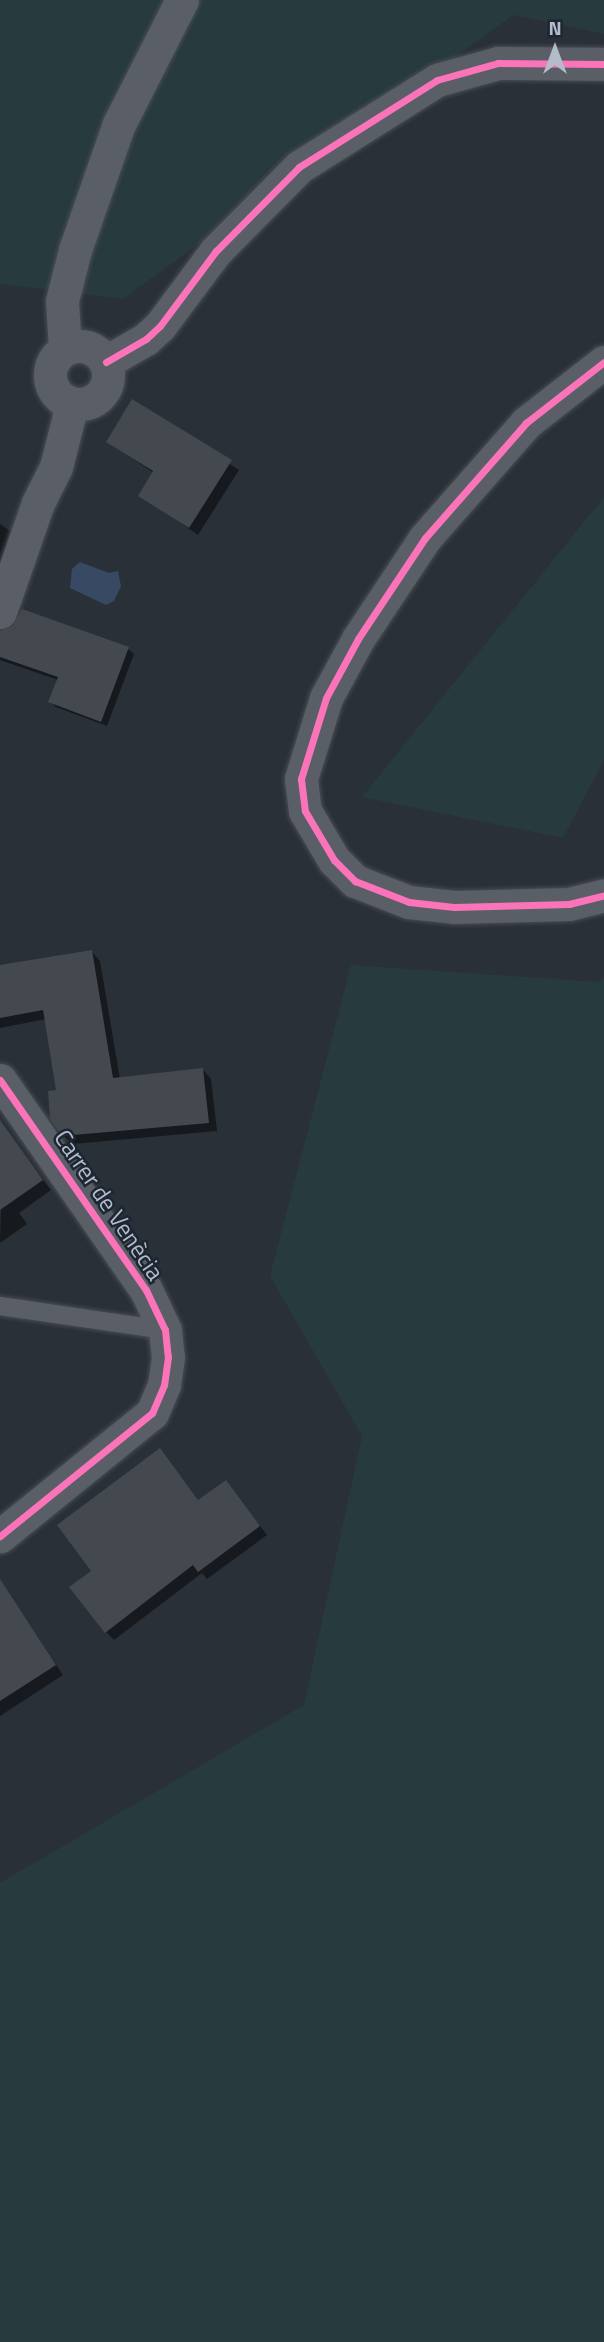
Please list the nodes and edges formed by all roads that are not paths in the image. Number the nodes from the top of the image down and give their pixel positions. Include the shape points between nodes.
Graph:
1 (182, 0) edge
2 (604, 64) edge
3 (65, 349) junction
4 (106, 362) junction
5 (604, 362) edge
6 (72, 404) junction
7 (0, 612) edge
8 (604, 895) edge
9 (0, 1080) edge
10 (0, 1306) edge
11 (165, 1330) junction
12 (0, 1536) edge

1 - 3 street via 119,124 75,250 62,301
2 - 4 street via 498,63 437,80 299,167 216,251 160,326 146,340
3 - 4 street via 85,346
3 - 6 street via 50,374 56,393
4 - 6 street via 108,381 100,397
5 - 8 street via 526,423 425,538 358,639 326,698 301,779 305,811 334,860 355,881 409,902 454,907 569,904
6 - 7 street via 56,467 38,503
9 - 11 street, Carrer de Venècia via 146,1290
10 - 11 lane
11 - 12 street, Carrer de Venècia via 164,1385 152,1413

